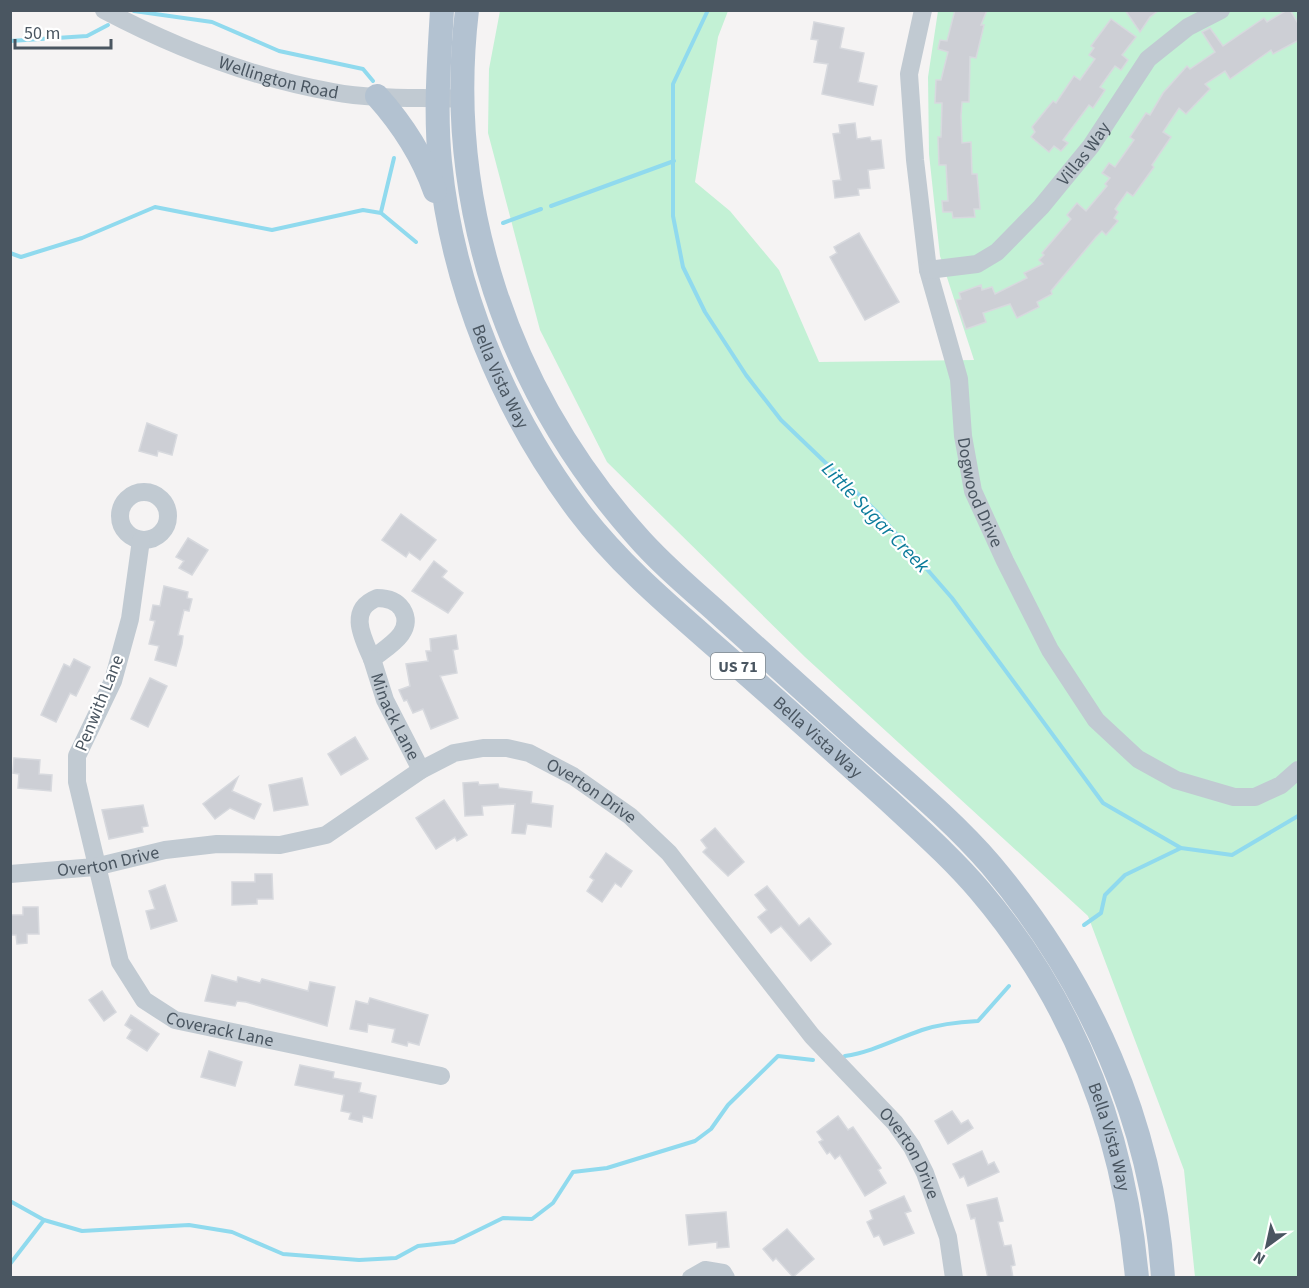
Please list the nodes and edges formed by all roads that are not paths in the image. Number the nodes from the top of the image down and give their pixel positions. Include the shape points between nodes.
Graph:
1 (104, 10) edge
2 (442, 10) edge
3 (467, 10) edge
4 (922, 10) edge
5 (1221, 10) edge
6 (377, 96) junction
7 (437, 97) junction
8 (462, 99) junction
9 (449, 234) junction
10 (928, 270) junction
11 (141, 540) dead end
12 (372, 659) dead end
13 (421, 770) junction
14 (1299, 770) edge
15 (95, 867) junction
16 (10, 874) edge
17 (441, 1076) dead end
18 (691, 1278) edge
19 (726, 1278) edge
20 (954, 1278) edge
21 (1137, 1278) edge
22 (1163, 1278) edge

1 - 6 street, Wellington Road via 157,38 280,81 334,93
2 - 7 main road, Bella Vista Way / US 71
3 - 8 main road, Bella Vista Way / US 71
4 - 10 street, Dogwood Drive via 909,74
5 - 10 street, Villas Way via 1188,27 1148,59 1091,146 1041,207 997,252 977,264
6 - 7 street, Wellington Road
6 - 9 main road via 402,124 426,167
7 - 8 street, Wellington Road
7 - 9 main road, Bella Vista Way / US 71
8 - 22 main road, Bella Vista Way / US 71 via 470,197 479,243 519,357 551,420 590,481 638,538 936,811 988,862 1033,918 1101,1031 1131,1108 1150,1180
9 - 21 main road, Bella Vista Way / US 71 via 485,347 526,430 578,511 638,578 916,826 979,890 1051,992 1082,1054 1111,1129 1132,1226
10 - 14 street, Dogwood Drive via 959,379 963,436 973,491 1050,650 1096,720 1138,759 1176,780 1218,794 1254,797 1281,785
11 - 15 street, Penwith Lane via 130,619 113,681 77,756 77,782
12 - 13 street, Minack Lane via 385,700
13 - 15 street, Overton Drive via 326,835 280,845 217,844 165,850
13 - 20 street, Overton Drive via 454,753 483,748 529,753 573,776 630,816 669,853 812,1036 912,1147 926,1173 948,1237
15 - 16 street, Overton Drive
15 - 17 street, Coverack Lane via 120,962 144,1000 176,1020
18 - 19 street via 705,1270 723,1273

